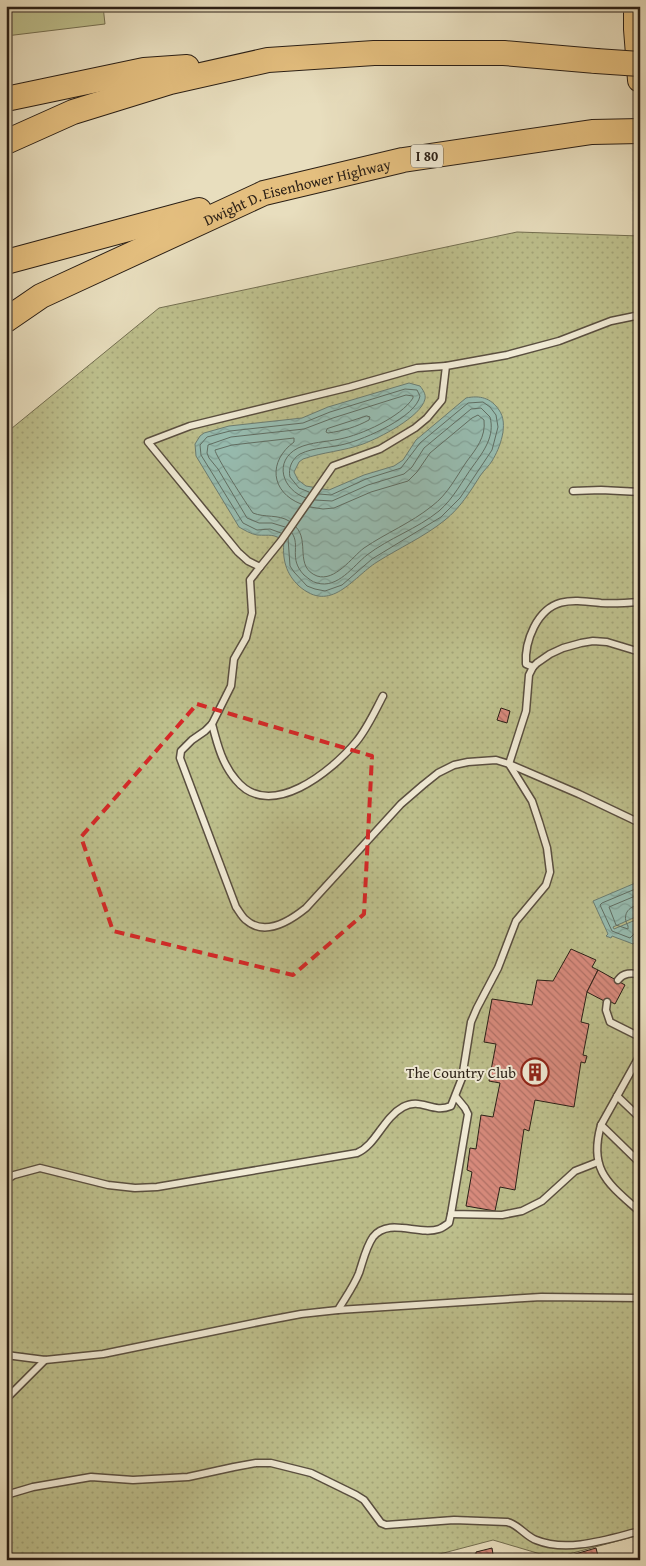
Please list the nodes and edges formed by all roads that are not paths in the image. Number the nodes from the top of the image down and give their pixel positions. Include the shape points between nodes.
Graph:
1 (636, 6) edge
2 (268, 60) junction
3 (640, 64) edge
4 (640, 80) edge
5 (6, 99) edge
6 (640, 131) edge
7 (6, 142) edge
8 (264, 193) junction
9 (6, 262) edge
10 (640, 315) edge
11 (6, 320) edge
12 (446, 366) junction
13 (573, 491) dead end
14 (640, 492) edge
15 (260, 567) junction
16 (640, 602) edge
17 (640, 652) edge
18 (533, 667) junction
19 (383, 696) dead end
20 (212, 724) junction
21 (509, 764) junction
22 (640, 823) edge
23 (640, 975) edge
24 (618, 980) dead end
25 (607, 1002) dead end
26 (640, 1037) edge
27 (639, 1060) edge
28 (616, 1096) junction
29 (456, 1097) junction
30 (640, 1118) edge
31 (601, 1125) junction
32 (598, 1162) junction
33 (640, 1163) edge
34 (6, 1180) edge
35 (640, 1212) edge
36 (451, 1214) junction
37 (640, 1298) edge
38 (338, 1310) junction
39 (6, 1355) edge
40 (45, 1360) junction
41 (6, 1400) edge
42 (6, 1495) edge
43 (640, 1531) edge

1 - 4 highway
2 - 3 highway, bridge via 384,53 504,53
2 - 5 highway via 144,70
2 - 7 highway via 170,82 73,112
6 - 8 highway, Dwight D. Eisenhower Highway / I 80 via 592,132 404,160
8 - 9 highway
8 - 11 highway, Dwight D. Eisenhower Highway / I 80 via 41,296
10 - 12 lane via 611,321 559,341
12 - 15 lane via 442,400 427,418 380,449 333,466
12 - 15 lane via 417,368 190,426 148,442 238,552
13 - 14 lane
15 - 20 lane via 250,580 252,613 246,638 234,659 231,686
16 - 18 lane via 620,604 575,600 550,607 541,615 525,650 526,664
17 - 18 lane via 607,642 581,643 550,654
18 - 21 lane via 529,675 526,711
19 - 20 lane via 357,741 328,771 296,790 280,794 262,795 237,781 223,758
20 - 21 lane via 181,751 180,758 236,907 246,920 260,927 278,926 306,908 401,804 438,773 468,762 496,760
21 - 22 lane
21 - 29 lane via 532,801 540,822 548,848 550,872 546,885 516,921 498,968 477,1008
23 - 24 lane via 629,973
25 - 26 lane via 610,1022
27 - 28 lane
28 - 30 lane
28 - 31 lane
29 - 34 lane via 451,1106 443,1109 418,1103 402,1107 368,1146 357,1153 135,1188 108,1185 40,1168
29 - 36 lane via 468,1114
31 - 32 lane via 596,1146
31 - 33 lane
32 - 35 lane via 609,1184
32 - 36 lane via 575,1171 542,1201 522,1211 502,1215
36 - 38 lane via 449,1223 438,1229 426,1231 395,1227 380,1230 369,1244 358,1275
37 - 38 lane via 541,1297
38 - 40 lane via 301,1314 103,1354
39 - 40 lane
40 - 41 lane
42 - 43 lane via 91,1477 133,1480 188,1478 270,1463 311,1473 361,1497 379,1521 386,1525 454,1520 507,1522 513,1523 533,1540 561,1545 595,1542

